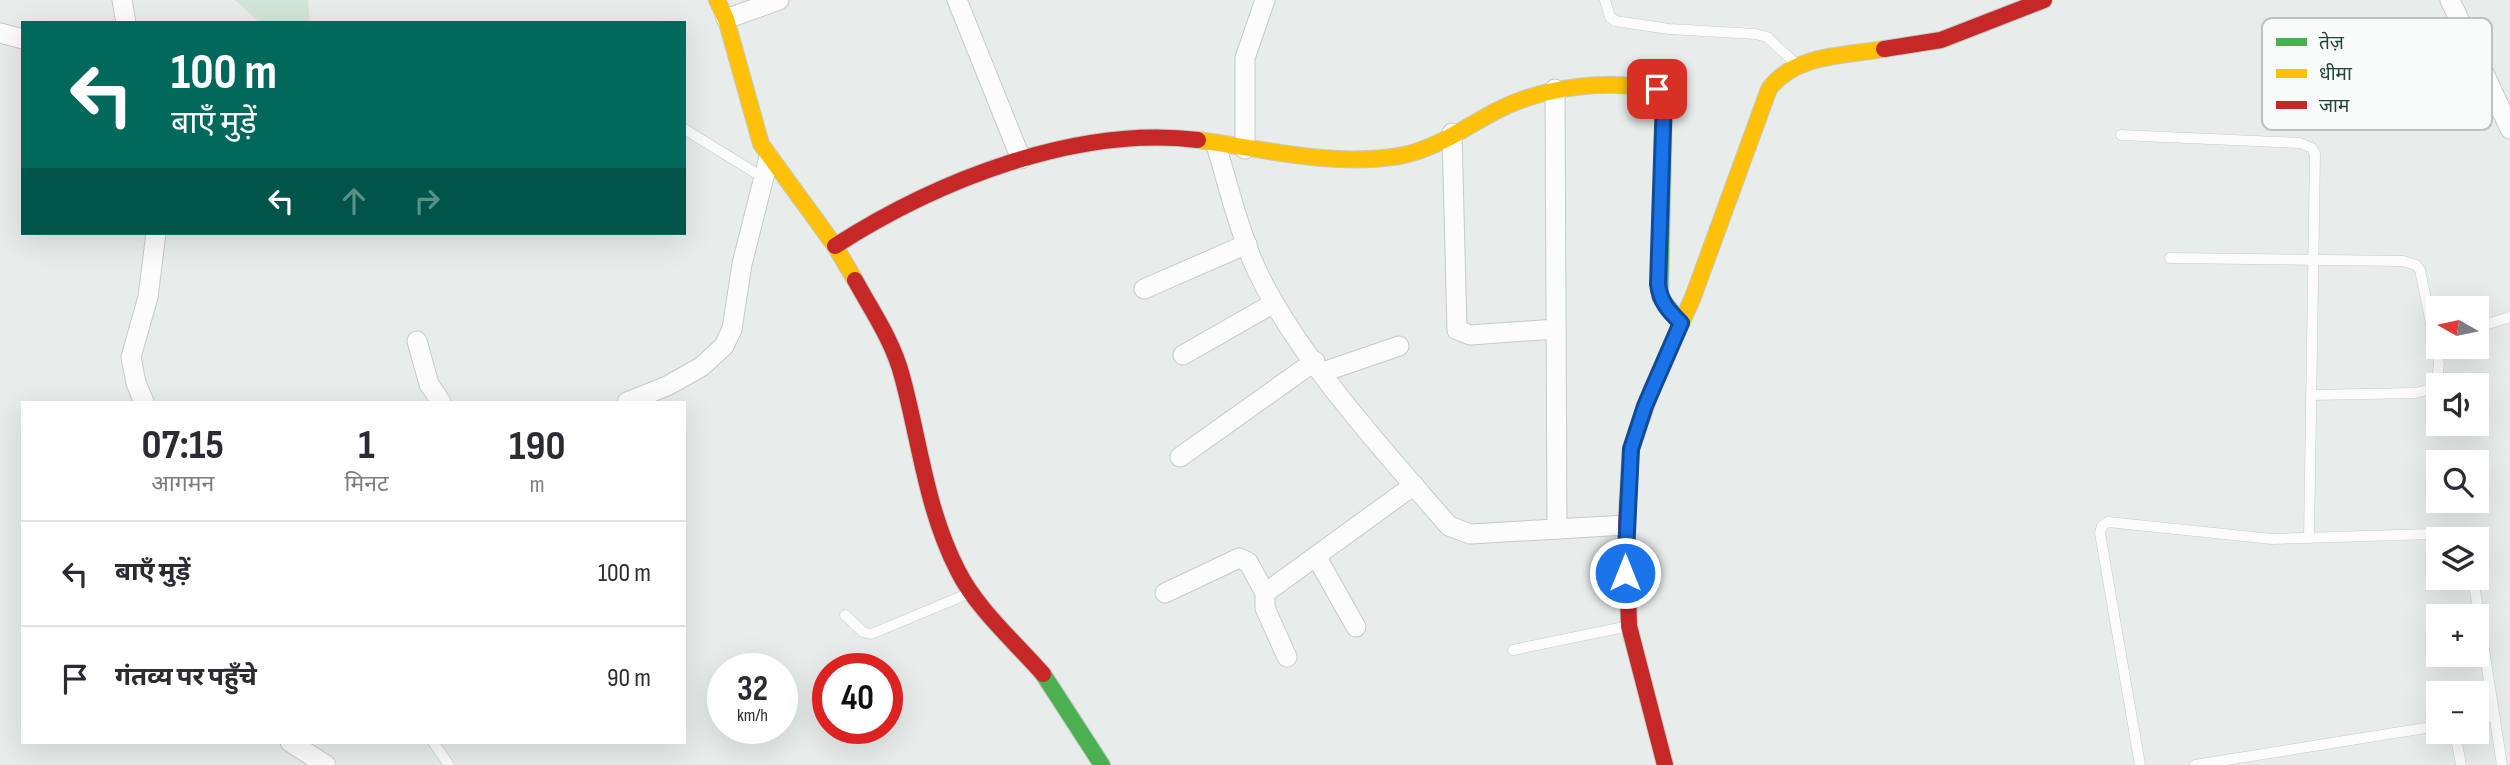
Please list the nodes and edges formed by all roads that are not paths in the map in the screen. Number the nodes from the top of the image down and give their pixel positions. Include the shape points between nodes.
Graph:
1 (122, 0) edge
2 (717, 0) edge
3 (779, 0) edge
4 (957, 0) edge
5 (1265, 0) edge
6 (1605, 0) edge
7 (2044, 0) edge
8 (2450, 0) edge
9 (2458, 18) edge
10 (726, 19) junction
11 (126, 21) edge
12 (0, 33) edge
13 (21, 38) edge
14 (1796, 64) junction
15 (1555, 89) junction
16 (2492, 90) edge
17 (2510, 129) edge
18 (686, 130) edge
19 (1452, 132) junction
20 (2121, 135) dead end
21 (1216, 145) junction
22 (1245, 149) junction
23 (769, 157) junction
24 (1021, 159) junction
25 (764, 178) junction
26 (156, 235) edge
27 (1247, 244) junction
28 (835, 246) junction
29 (2171, 258) dead end
30 (2314, 261) junction
31 (1144, 289) dead end
32 (1274, 303) junction
33 (2510, 317) edge
34 (1681, 323) junction
35 (2489, 324) edge
36 (1556, 329) junction
37 (416, 341) dead end
38 (1399, 346) dead end
39 (1183, 355) dead end
40 (1319, 366) junction
41 (2311, 395) junction
42 (144, 401) edge
43 (440, 401) edge
44 (630, 401) edge
45 (1180, 457) dead end
46 (1414, 485) junction
47 (1626, 525) junction
48 (1557, 529) junction
49 (2426, 534) edge
50 (2309, 538) junction
51 (1316, 556) junction
52 (2475, 590) edge
53 (971, 592) junction
54 (1165, 593) dead end
55 (1265, 593) junction
56 (845, 615) dead end
57 (1629, 626) junction
58 (1356, 627) dead end
59 (1513, 650) dead end
60 (1287, 657) dead end
61 (2494, 716) junction
62 (2489, 717) edge
63 (2426, 728) edge
64 (293, 744) edge
65 (434, 744) edge
66 (2457, 744) edge
67 (326, 765) edge
68 (449, 765) edge
69 (1101, 765) edge
70 (1665, 765) edge
71 (2140, 765) edge
72 (2195, 765) edge
73 (2461, 765) edge
74 (2502, 765) edge

1 - 11 street
2 - 10 street
3 - 10 street
4 - 24 street
5 - 22 street via 1245,58
6 - 14 lane via 1615,21 1756,34 1767,37
7 - 14 street via 1941,40
8 - 9 street
10 - 23 street via 756,128
12 - 13 street
14 - 34 street via 1780,74 1769,89 1731,200
15 - 19 street via 1530,95
15 - 34 street via 1649,88 1662,92 1658,284 1666,308
15 - 36 street
16 - 17 street
18 - 25 lane
19 - 22 street via 1403,156 1381,158
19 - 36 street via 1457,330 1470,335
20 - 30 lane via 2300,143 2312,148
21 - 22 street
21 - 24 street via 1142,136
21 - 27 street
23 - 25 street
23 - 28 street
24 - 28 street via 919,194
25 - 44 street via 742,264 732,329 724,346 701,367
26 - 42 street via 148,297 131,357
27 - 31 street
27 - 32 street
28 - 53 street via 889,340 902,374 931,506 943,541
29 - 30 lane
30 - 41 lane
30 - 41 lane via 2416,265 2439,375 2428,390 2415,393
32 - 39 street
32 - 40 street
33 - 35 lane
34 - 47 street via 1636,430
36 - 48 street
37 - 43 street via 429,384
38 - 40 street
40 - 45 street
40 - 46 street
41 - 50 lane
46 - 48 street via 1449,526 1461,533
46 - 51 street
47 - 48 street
47 - 57 street
49 - 50 lane
50 - 71 lane via 2220,535 2113,521 2102,526
51 - 55 street
51 - 58 street
52 - 61 lane
53 - 56 lane via 880,633 863,632
53 - 69 street via 1052,685
54 - 55 street via 1239,558 1248,562
55 - 60 street via 1265,608
57 - 59 lane
57 - 70 street
61 - 62 lane
61 - 74 lane
63 - 72 lane
64 - 67 street
65 - 68 lane
66 - 73 lane

